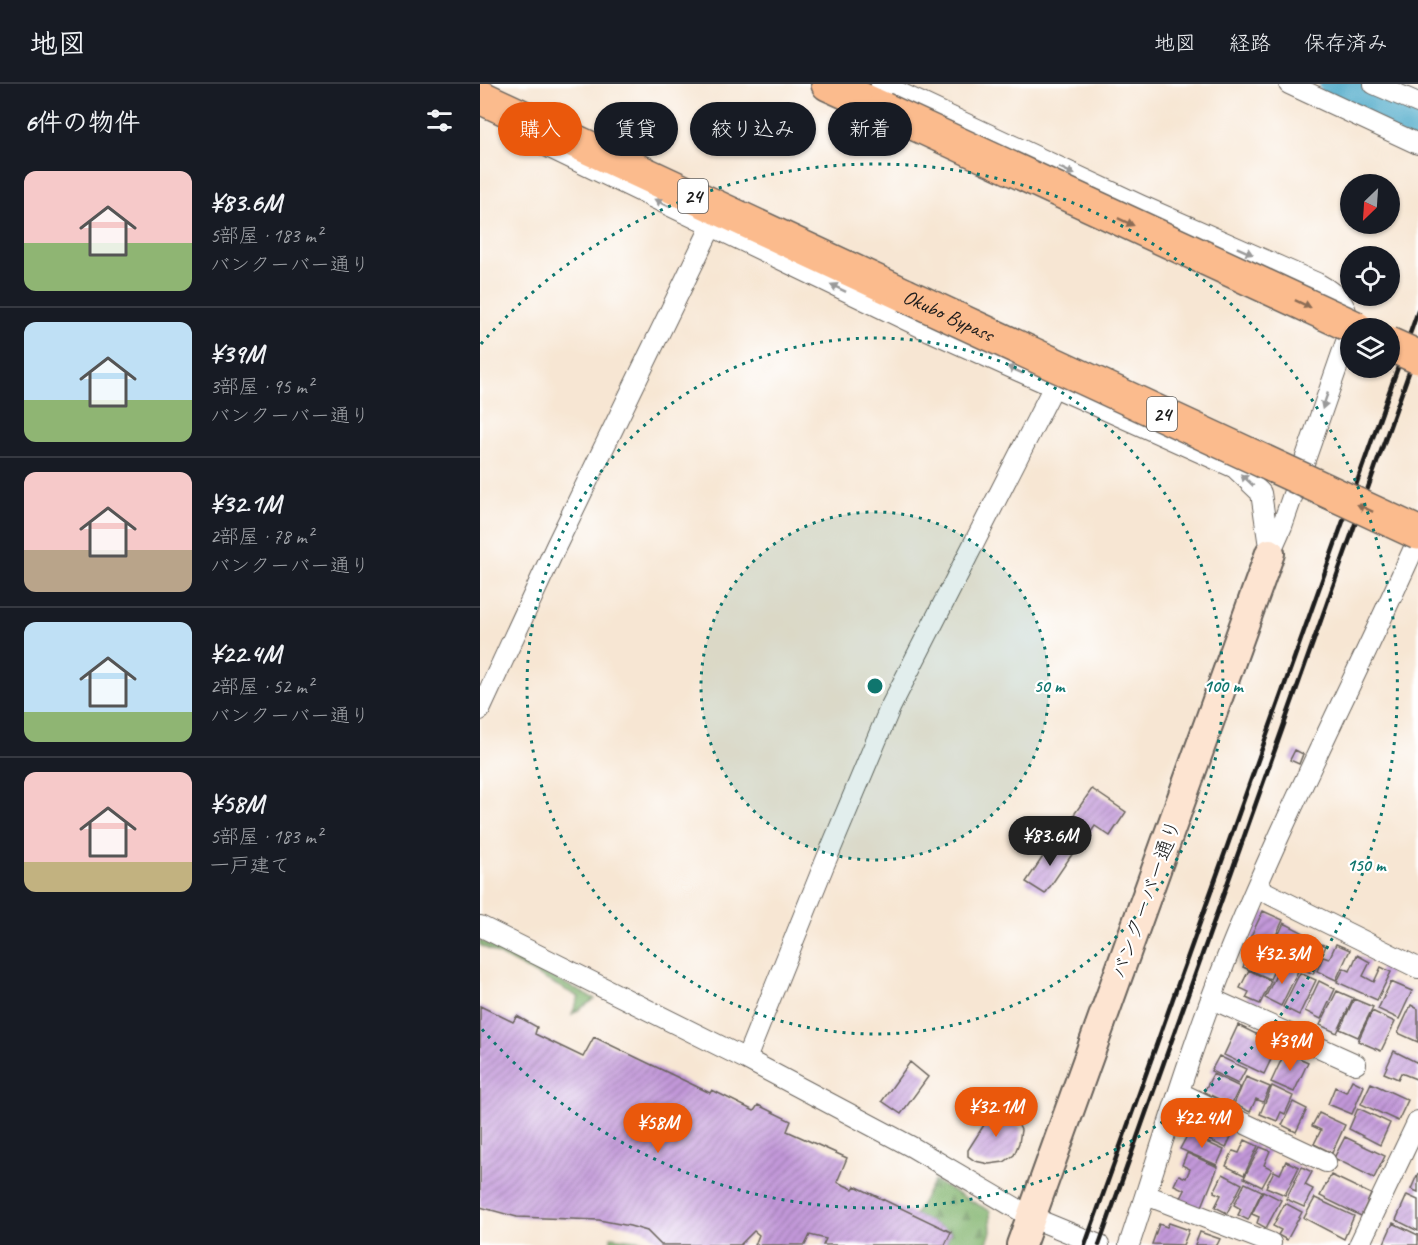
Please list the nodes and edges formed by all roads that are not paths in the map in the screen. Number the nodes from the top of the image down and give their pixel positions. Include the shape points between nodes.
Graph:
1 (828, 84) edge
2 (1289, 84) edge
3 (1374, 84) edge
4 (480, 97) edge
5 (882, 97) edge
6 (1418, 103) edge
7 (480, 114) edge
8 (1418, 144) edge
9 (711, 227) junction
10 (1340, 320) edge
11 (1400, 349) edge
12 (1418, 357) edge
13 (1053, 388) junction
14 (1418, 533) edge
15 (1418, 539) edge
16 (1270, 553) junction
17 (1411, 574) edge
18 (480, 710) edge
19 (1257, 888) junction
20 (480, 926) edge
21 (1418, 968) edge
22 (1212, 999) junction
23 (746, 1059) junction
24 (1356, 1064) dead end
25 (1180, 1093) junction
26 (1418, 1121) edge
27 (1326, 1162) dead end
28 (1146, 1195) junction
29 (1031, 1217) junction
30 (1271, 1243) dead end
31 (1021, 1245) edge
32 (1099, 1245) edge
33 (1129, 1245) edge
34 (1359, 1245) edge

1 - 5 highway
2 - 8 street
3 - 6 street
14 -> 4 highway, Okubo Bypass / 24, bridge
5 -> 10 highway, bridge
5 -> 16 street via 1317,283 1340,299 1350,321 1348,336
9 -> 7 street
13 -> 9 street
9 - 18 street
11 - 12 highway, bridge
16 -> 13 street via 1261,493 1235,468
13 - 23 street via 890,708
15 - 17 street
16 - 29 street, バンクーバー通り
17 - 19 street via 1300,792
19 - 21 street
19 - 22 street
20 - 23 street
22 - 24 street
22 - 25 street
23 - 29 street via 912,1147
25 - 27 street
25 - 28 street
26 - 34 street
28 - 30 street
28 - 33 street
29 - 31 street, バンクーバー通り
29 - 32 street

